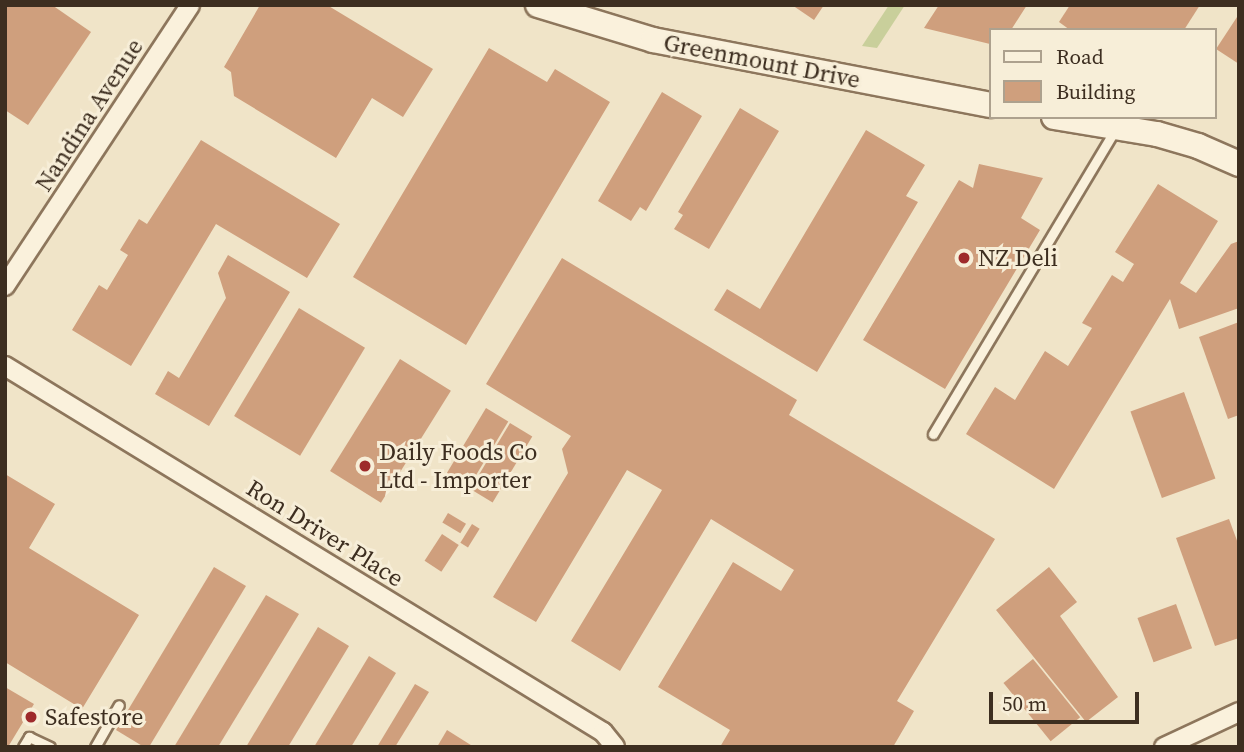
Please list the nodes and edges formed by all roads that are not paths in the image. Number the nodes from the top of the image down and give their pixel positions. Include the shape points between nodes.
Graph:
1 (190, 5) edge
2 (537, 5) edge
3 (988, 105) edge
4 (1064, 119) edge
5 (1115, 129) junction
6 (1239, 164) edge
7 (5, 286) edge
8 (5, 366) edge
9 (933, 434) dead end
10 (119, 705) dead end
11 (1239, 712) edge
12 (23, 747) edge
13 (50, 747) edge
14 (95, 747) edge
15 (615, 747) edge
16 (1164, 747) edge

1 - 7 street, Nandina Avenue
2 - 3 street, Greenmount Drive via 653,40
4 - 5 street
5 - 6 street via 1198,146
5 - 9 lane
8 - 15 street, Ron Driver Place via 603,732
10 - 14 lane
11 - 16 street
12 - 13 lane via 29,737

